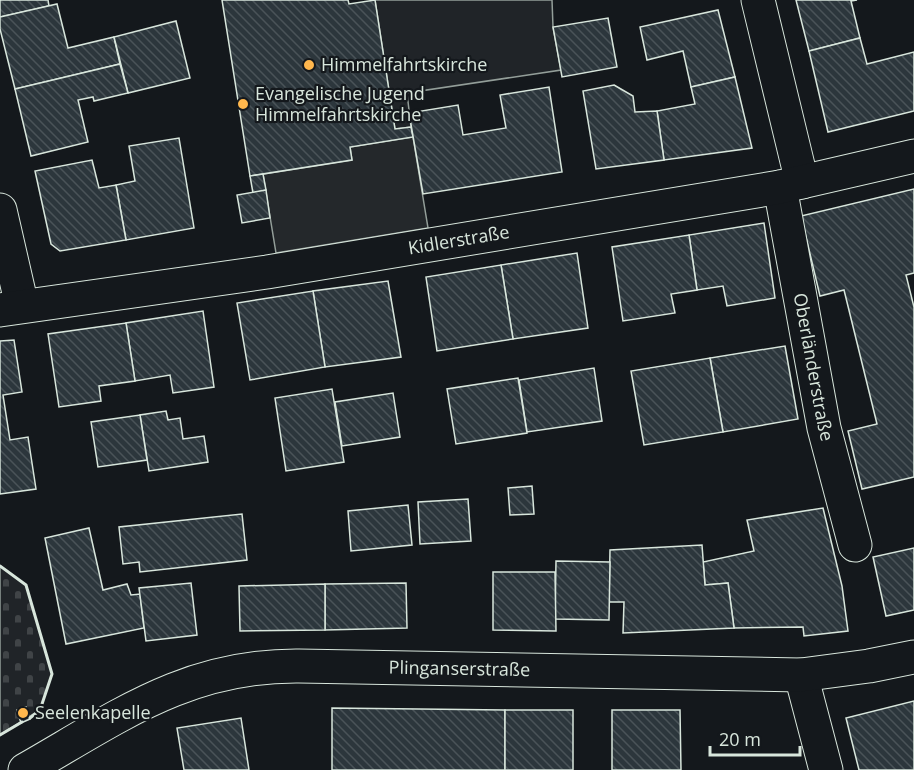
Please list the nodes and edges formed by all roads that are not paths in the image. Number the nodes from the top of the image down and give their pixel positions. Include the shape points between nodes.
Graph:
1 (758, 0) edge
2 (914, 156) edge
3 (791, 184) junction
4 (0, 210) edge
5 (11, 308) edge
6 (855, 545) dead end
7 (914, 657) edge
8 (801, 675) junction
9 (26, 770) edge
10 (826, 770) edge

1 - 3 street, Oberländerstraße
2 - 3 street, Kidlerstraße
3 - 5 street, Kidlerstraße via 279,270
3 - 6 street, Oberländerstraße via 824,428
4 - 5 street
7 - 8 street, Plinganserstraße
8 - 9 street, Plinganserstraße via 291,666 240,669 192,681 145,700
8 - 10 street

